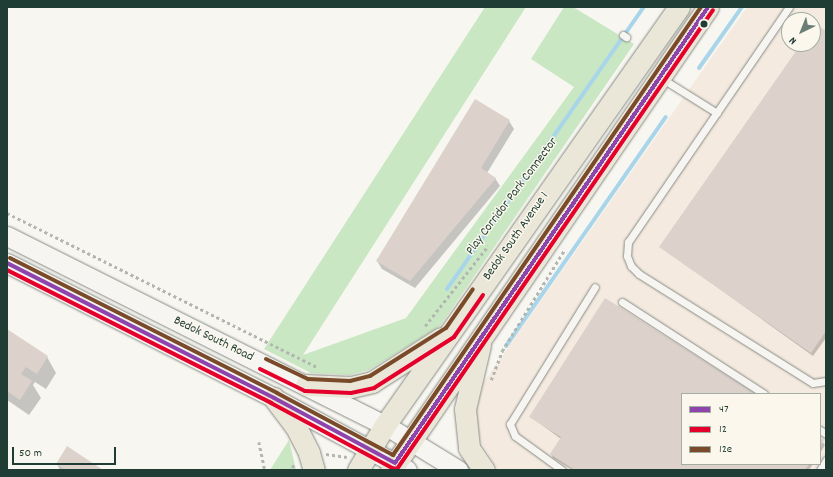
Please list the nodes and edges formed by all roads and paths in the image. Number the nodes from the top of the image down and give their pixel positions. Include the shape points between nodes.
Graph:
1 (679, 7) edge
2 (708, 7) edge
3 (790, 7) edge
4 (661, 78) junction
5 (717, 113) junction
6 (7, 213) edge
7 (7, 236) edge
8 (491, 242) dead end
9 (567, 245) dead end
10 (7, 263) edge
11 (595, 287) dead end
12 (622, 302) dead end
13 (419, 332) dead end
14 (450, 332) junction
15 (483, 333) junction
16 (321, 367) dead end
17 (826, 381) edge
18 (306, 385) junction
19 (488, 387) dead end
20 (762, 393) edge
21 (274, 398) junction
22 (385, 425) junction
23 (410, 440) junction
24 (259, 442) dead end
25 (371, 448) junction
26 (826, 460) edge
27 (398, 468) edge
28 (265, 470) edge
29 (314, 470) edge
30 (358, 470) edge
31 (458, 470) edge
32 (484, 470) edge
33 (562, 470) edge
34 (820, 470) edge

1 - 14 main road, Bedok South Avenue 1
2 - 4 main road, Bedok South Avenue 1
3 - 5 lane
4 - 5 lane
4 - 15 main road, Bedok South Avenue 1
5 - 17 lane via 628,242 626,256 630,266 813,383
6 - 16 path via 314,367
7 - 18 main road, Bedok South Road
8 - 13 path, Play Corridor Park Connector
9 - 19 path via 502,351
10 - 21 main road, Bedok South Road
11 - 33 lane via 510,424 515,436
12 - 20 lane
14 - 18 main road via 372,382 351,387
14 - 22 main road, Bedok South Avenue 1
15 - 23 main road, Bedok South Avenue 1
15 - 32 main road via 466,410 469,448
18 - 22 main road, Bedok South Road
21 - 25 main road, Bedok South Road
21 - 29 main road via 296,427
22 - 23 main road, Bedok South Road
22 - 25 main road, Bedok South Avenue 1
23 - 27 main road, Bedok South Avenue 1
23 - 31 main road, Bedok South Road
24 - 28 path
25 - 27 main road, Bedok South Road
25 - 30 main road, Bedok South Avenue 1
26 - 34 lane

